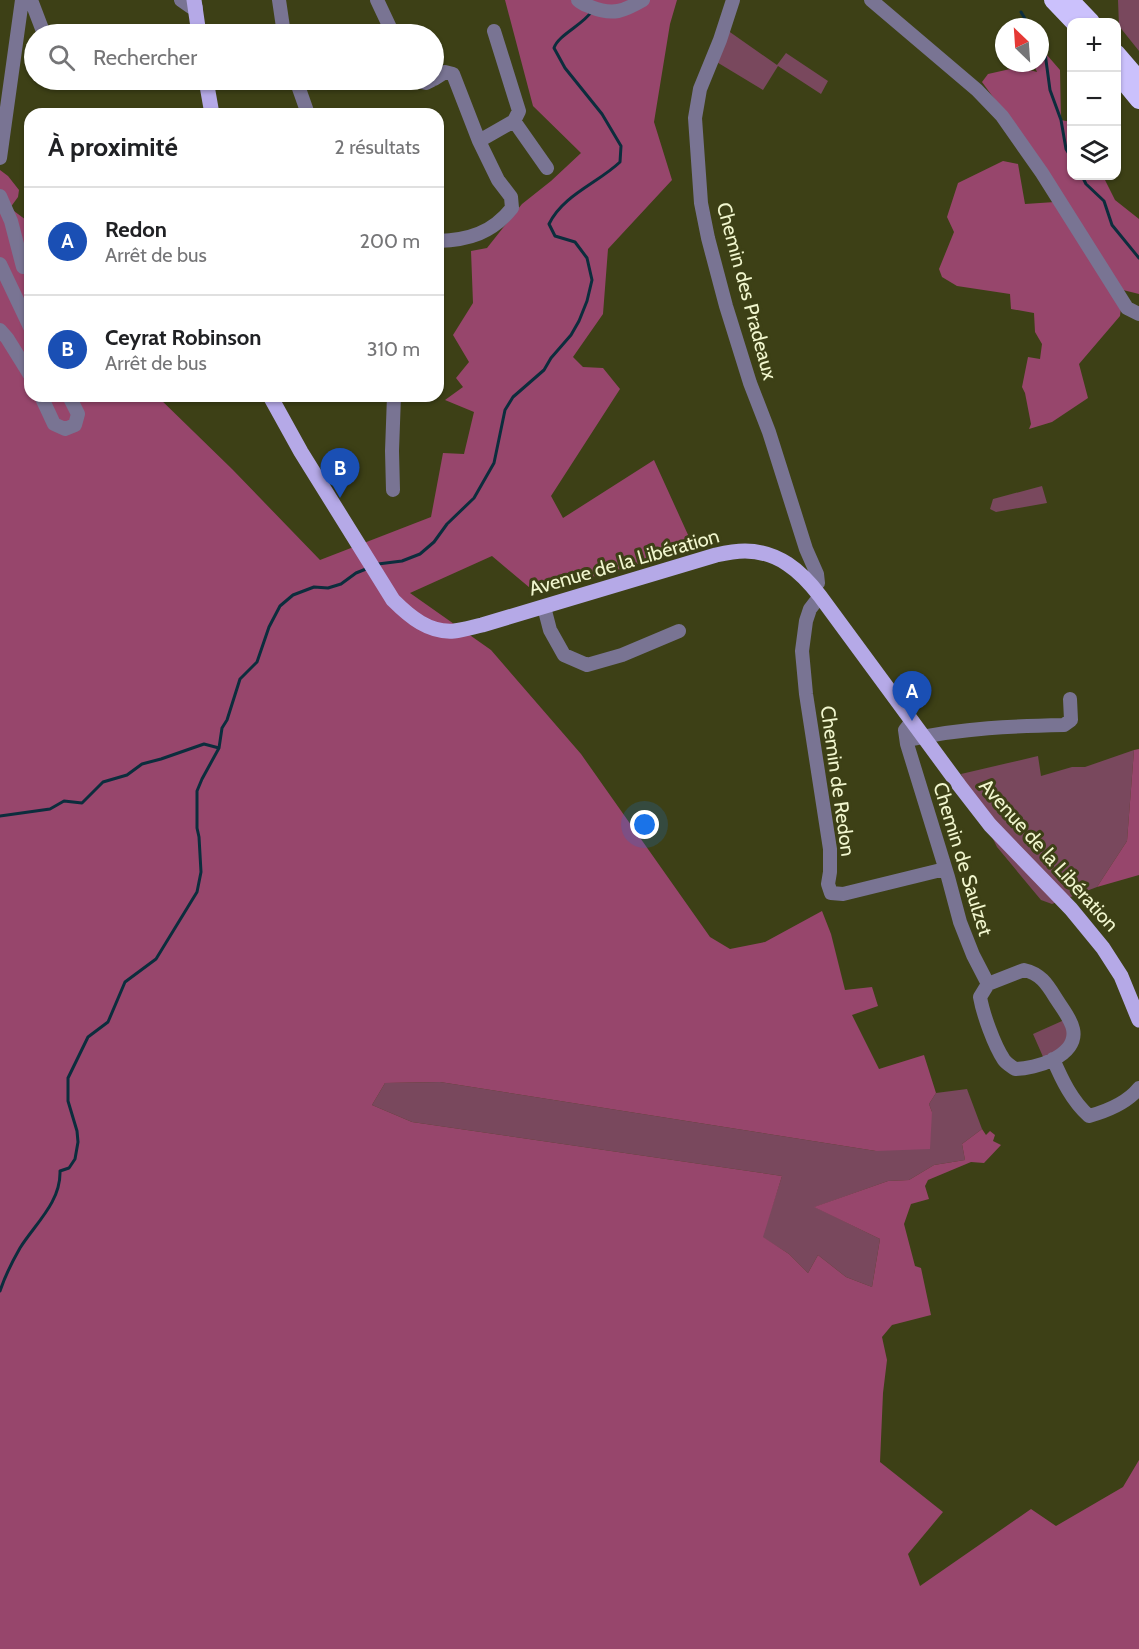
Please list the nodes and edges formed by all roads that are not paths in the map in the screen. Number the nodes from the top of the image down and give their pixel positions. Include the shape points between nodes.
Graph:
1 (22, 0) edge
2 (31, 0) edge
3 (181, 0) edge
4 (279, 0) edge
5 (377, 0) edge
6 (643, 0) edge
7 (733, 0) edge
8 (871, 0) edge
9 (1053, 0) edge
10 (1070, 0) edge
11 (580, 2) edge
12 (195, 4) edge
13 (1070, 18) edge
14 (1087, 18) edge
15 (40, 24) edge
16 (198, 24) edge
17 (283, 24) edge
18 (388, 24) edge
19 (494, 31) dead end
20 (1121, 59) edge
21 (444, 73) edge
22 (1121, 78) edge
23 (1139, 80) edge
24 (208, 90) edge
25 (300, 90) edge
26 (1139, 100) edge
27 (211, 108) edge
28 (306, 108) edge
29 (514, 121) junction
30 (478, 141) junction
31 (0, 158) edge
32 (547, 168) dead end
33 (0, 196) edge
34 (444, 241) edge
35 (0, 264) edge
36 (23, 267) dead end
37 (24, 314) edge
38 (1139, 314) edge
39 (0, 330) edge
40 (24, 365) edge
41 (44, 402) edge
42 (72, 402) edge
43 (273, 402) edge
44 (394, 402) edge
45 (393, 490) dead end
46 (817, 592) junction
47 (544, 607) junction
48 (679, 631) dead end
49 (1070, 699) dead end
50 (912, 721) junction
51 (923, 737) junction
52 (907, 744) junction
53 (945, 868) junction
54 (988, 984) junction
55 (1139, 1020) edge
56 (1053, 1059) junction
57 (1139, 1088) edge

1 - 31 street
2 - 15 street
3 - 12 street via 191,7
4 - 17 street
5 - 18 street
6 - 11 street via 612,13
7 - 46 street, Chemin des Pradeaux via 700,89 695,118 701,203 726,306 817,574
8 - 38 street via 1002,116 1126,308
9 - 13 highway
10 - 14 highway
12 - 16 main road
19 - 29 street via 519,111
20 - 23 highway
21 - 30 street via 453,74
22 - 26 highway
24 - 27 main road
25 - 28 street
29 - 30 street
29 - 32 street
30 - 34 street via 511,197 512,208 485,232
33 - 36 street
35 - 37 street
39 - 40 street
41 - 42 street via 54,424 65,429 75,425 78,414
43 - 47 main road, Avenue de la Libération via 348,529 393,600 407,615 437,630 454,631
44 - 45 street
46 - 47 main road, Avenue de la Libération via 791,565 765,554 742,551 716,555
46 - 50 main road, Avenue de la Libération
46 - 53 street, Chemin de Redon via 806,621 802,651 830,849 831,893 843,894
47 - 48 street via 550,630 564,655 586,665
49 - 51 street via 1071,720 1064,725 991,727
50 - 51 main road, Avenue de la Libération
50 - 52 street, Chemin de Saulzet via 905,730
51 - 52 street
51 - 55 main road, Avenue de la Libération via 990,825 1103,948 1121,976
52 - 53 street, Chemin de Saulzet
53 - 54 street, Chemin de Saulzet via 960,922
54 - 56 street via 980,996 981,1006 1005,1062 1023,1069
54 - 56 street via 1024,970 1041,977 1073,1028 1068,1050
56 - 57 street via 1079,1107 1089,1116 1106,1111

